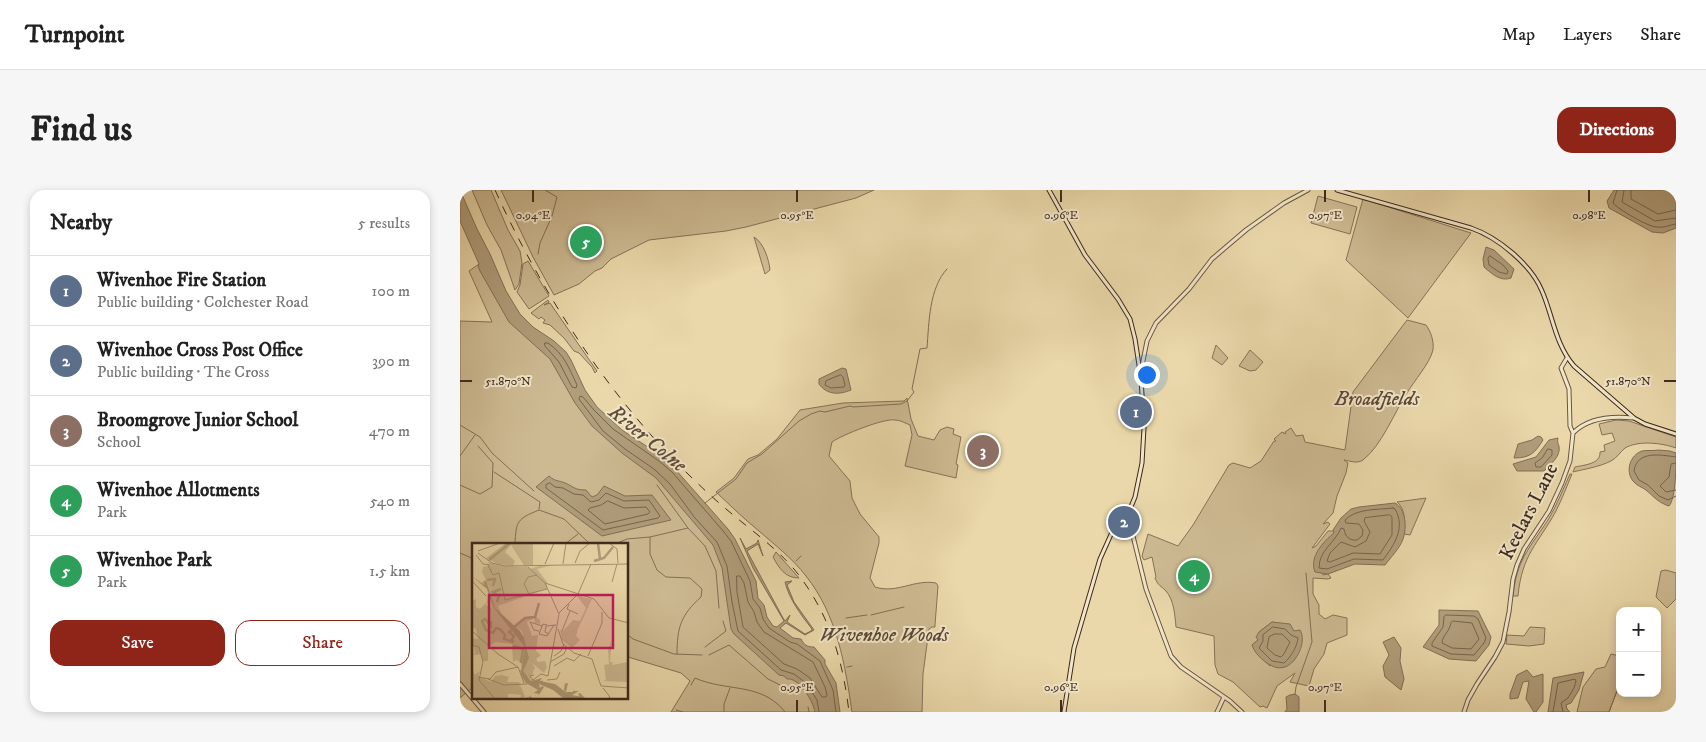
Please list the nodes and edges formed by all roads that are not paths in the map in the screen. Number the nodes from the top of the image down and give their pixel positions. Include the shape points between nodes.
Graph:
1 (1049, 190) edge
2 (1308, 190) edge
3 (1337, 190) edge
4 (1568, 358) junction
5 (1139, 368) junction
6 (1634, 418) junction
7 (1573, 433) junction
8 (1676, 434) edge
9 (1128, 514) junction
10 (460, 684) edge
11 (1224, 697) junction
12 (472, 698) edge
13 (474, 700) edge
14 (484, 712) edge
15 (1064, 712) edge
16 (1217, 712) edge
17 (1242, 712) edge
18 (1464, 712) edge

1 - 5 main road via 1085,255 1128,314
2 - 5 main road via 1246,230 1212,260 1156,323 1146,341
3 - 4 main road via 1452,222 1487,235 1508,249 1543,292 1556,335
4 - 6 main road
4 - 7 main road, Keelars Lane via 1561,368 1568,384
5 - 9 main road via 1143,449 1135,497
6 - 7 main road via 1604,419
6 - 8 main road
7 - 18 main road, Keelars Lane via 1571,459 1562,483 1515,569 1503,642
9 - 11 main road via 1146,589 1168,651 1181,668
9 - 15 main road via 1111,534 1096,572 1071,659
10 - 12 main road
11 - 16 main road
11 - 17 main road
13 - 14 main road

